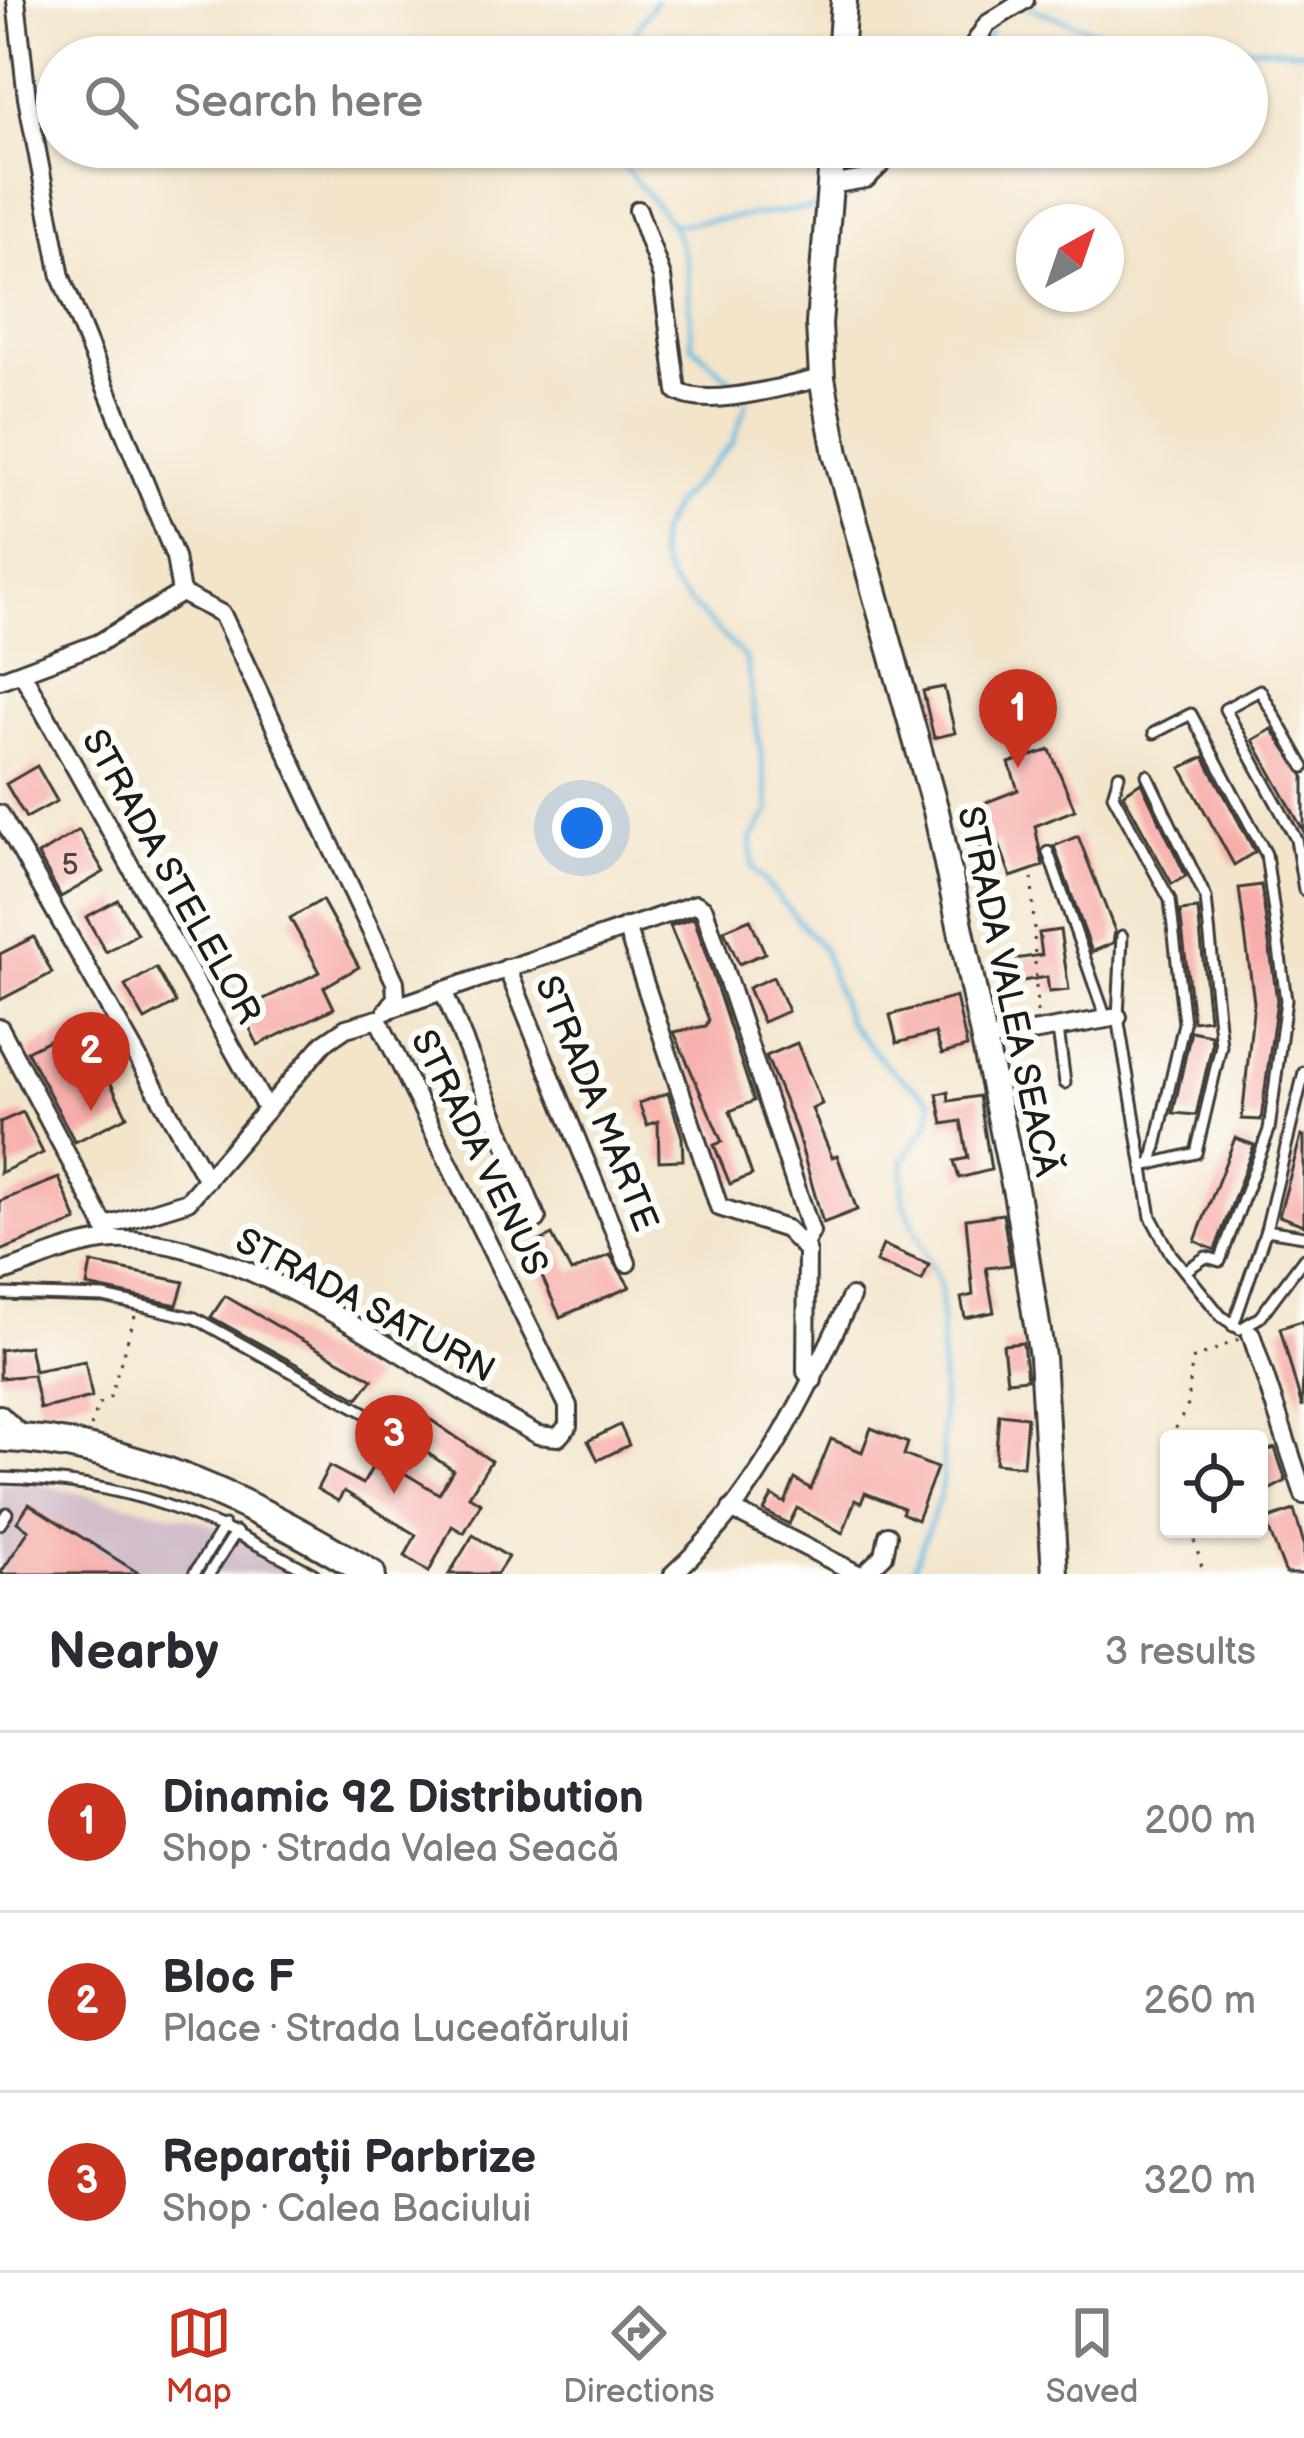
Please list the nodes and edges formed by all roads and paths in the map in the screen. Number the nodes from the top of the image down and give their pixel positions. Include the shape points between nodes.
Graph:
1 (16, 0) edge
2 (844, 0) edge
3 (1025, 0) edge
4 (841, 36) edge
5 (979, 36) edge
6 (36, 145) edge
7 (40, 168) edge
8 (832, 168) edge
9 (877, 168) edge
10 (830, 189) junction
11 (638, 210) dead end
12 (822, 378) junction
13 (181, 593) junction
14 (22, 673) junction
15 (0, 680) edge
16 (1154, 733) dead end
17 (1304, 767) edge
18 (1119, 775) dead end
19 (1147, 775) dead end
20 (0, 814) edge
21 (1048, 852) dead end
22 (1032, 878) dead end
23 (1304, 890) edge
24 (626, 927) junction
25 (1122, 936) dead end
26 (507, 968) junction
27 (443, 990) junction
28 (383, 1014) junction
29 (1112, 1018) junction
30 (1058, 1027) junction
31 (0, 1028) edge
32 (1038, 1031) junction
33 (986, 1040) junction
34 (1304, 1072) edge
35 (1064, 1083) dead end
36 (1302, 1099) edge
37 (266, 1110) junction
38 (1147, 1165) junction
39 (207, 1180) junction
40 (537, 1219) dead end
41 (1266, 1230) junction
42 (108, 1233) junction
43 (1304, 1236) edge
44 (804, 1244) junction
45 (1304, 1258) edge
46 (627, 1263) dead end
47 (1185, 1271) junction
48 (0, 1273) edge
49 (0, 1294) edge
50 (850, 1297) dead end
51 (138, 1306) junction
52 (1233, 1326) junction
53 (1251, 1334) joint
54 (813, 1380) junction
55 (0, 1414) edge
56 (373, 1417) dead end
57 (1174, 1430) edge
58 (558, 1437) joint
59 (12, 1438) edge
60 (85, 1446) junction
61 (0, 1478) edge
62 (1304, 1495) edge
63 (731, 1509) junction
64 (7, 1513) dead end
65 (0, 1524) edge
66 (224, 1526) junction
67 (236, 1532) junction
68 (888, 1535) dead end
69 (1194, 1538) edge
70 (194, 1574) edge
71 (209, 1574) edge
72 (314, 1574) edge
73 (371, 1574) edge
74 (673, 1574) edge
75 (861, 1574) edge
76 (1055, 1574) edge
77 (1204, 1574) edge

1 - 6 street
2 - 4 main road
3 - 5 street
7 - 13 street via 61,277 175,557
8 - 10 main road, STRADA VALEA SEACĂ
9 - 10 street
10 - 12 main road, STRADA VALEA SEACĂ
11 - 12 street via 662,277 673,385 689,398
12 - 33 main road, STRADA VALEA SEACĂ via 836,454 916,727
13 - 14 street via 99,643
13 - 28 street, STRADA VENUS via 222,614 395,982 396,998
14 - 15 street
14 - 37 street, STRADA STELELOR
16 - 47 lane via 1191,714 1266,854 1286,1000 1269,1130 1220,1261 1206,1257
17 - 23 lane via 1260,690 1225,710 1296,839
18 - 38 lane via 1113,795 1170,900 1184,1023
19 - 38 lane via 1206,898 1221,1029 1196,1154
20 - 39 street
21 - 29 lane
22 - 32 path
24 - 26 street
24 - 44 street via 719,1207 786,1229
24 - 44 street via 686,906 704,909 806,1214 811,1232
25 - 29 lane
26 - 27 street
26 - 46 street, STRADA MARTE
27 - 28 street
27 - 40 street
28 - 37 street via 334,1034
28 - 58 street, STRADA VENUS via 568,1406 568,1426
29 - 30 street
29 - 38 lane
30 - 32 street
30 - 35 lane
31 - 42 street
32 - 33 street
33 - 76 main road, STRADA VALEA SEACĂ via 1037,1317
34 - 36 lane
36 - 41 lane
37 - 39 street
38 - 47 lane via 1151,1217
39 - 42 street via 188,1201
41 - 43 lane
41 - 52 lane
42 - 48 street, STRADA SATURN
42 - 58 street, STRADA SATURN via 183,1246 234,1266 525,1428
44 - 54 street via 806,1372
45 - 52 lane via 1254,1323
47 - 52 lane
49 - 51 lane via 104,1297
50 - 54 street
51 - 56 lane via 195,1318
51 - 60 path via 110,1397 98,1405
53 - 57 path via 1192,1360 1187,1405
53 - 62 street
54 - 63 street
55 - 59 street
59 - 60 main road
60 - 73 main road via 270,1516
61 - 66 lane via 124,1491
63 - 74 street
63 - 75 street
64 - 65 lane
66 - 67 lane
66 - 70 lane
67 - 71 lane
67 - 72 lane
68 - 75 street via 884,1555
69 - 77 path

